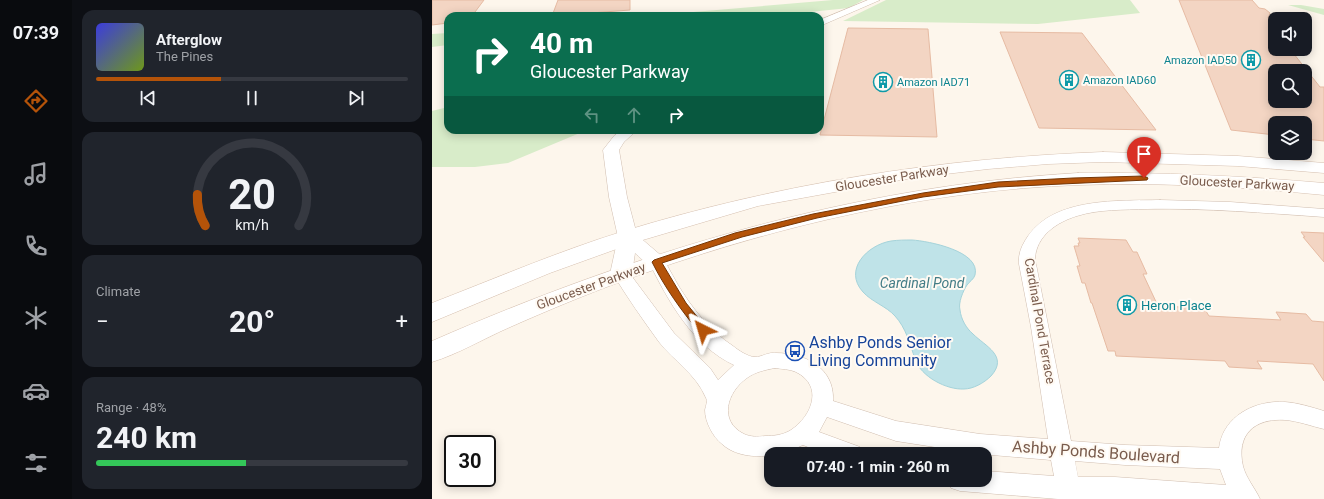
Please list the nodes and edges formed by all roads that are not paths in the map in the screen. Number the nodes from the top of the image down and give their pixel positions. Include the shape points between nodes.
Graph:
1 (876, 0) edge
2 (824, 21) edge
3 (626, 134) edge
4 (1324, 168) edge
5 (1324, 189) edge
6 (1324, 213) edge
7 (628, 237) junction
8 (657, 262) junction
9 (621, 274) junction
10 (432, 313) edge
11 (432, 352) edge
12 (752, 365) junction
13 (717, 398) junction
14 (823, 407) junction
15 (1324, 420) edge
16 (802, 435) junction
17 (834, 447) edge
18 (1061, 451) junction
19 (1230, 460) junction
20 (992, 484) edge
21 (1070, 494) edge
22 (1235, 499) edge
23 (1247, 499) edge

1 - 2 street
3 - 7 street via 615,144 611,155
4 - 7 main road, Gloucester Parkway via 1238,161 1103,157 988,164 912,173 756,201
5 - 8 main road, Gloucester Parkway via 1247,182 1144,178 998,185 928,194 816,216 738,235
6 - 18 street, Cardinal Pond Terrace via 1258,207 1165,204 1099,206 1062,216 1046,225 1034,239 1026,256 1047,361
7 - 8 street
7 - 9 street
7 - 10 main road, Gloucester Parkway via 542,268
8 - 9 main road, Gloucester Parkway
8 - 12 street via 683,305 703,330 725,350
9 - 11 main road, Gloucester Parkway via 528,310
9 - 13 street via 667,338 703,374
12 - 13 street via 731,379
12 - 14 street via 786,360 806,367 823,388
13 - 16 street via 716,420 729,438 740,444 768,447 792,441
14 - 16 street via 815,422
14 - 18 street, Ashby Ponds Boulevard via 896,431 923,436
15 - 19 street via 1304,414 1278,411 1256,415 1240,424 1231,439
16 - 17 street
18 - 19 street, Ashby Ponds Boulevard
18 - 21 street, Cardinal Pond Terrace
19 - 23 street via 1236,480
20 - 21 street
21 - 22 street via 1115,488 1219,495

